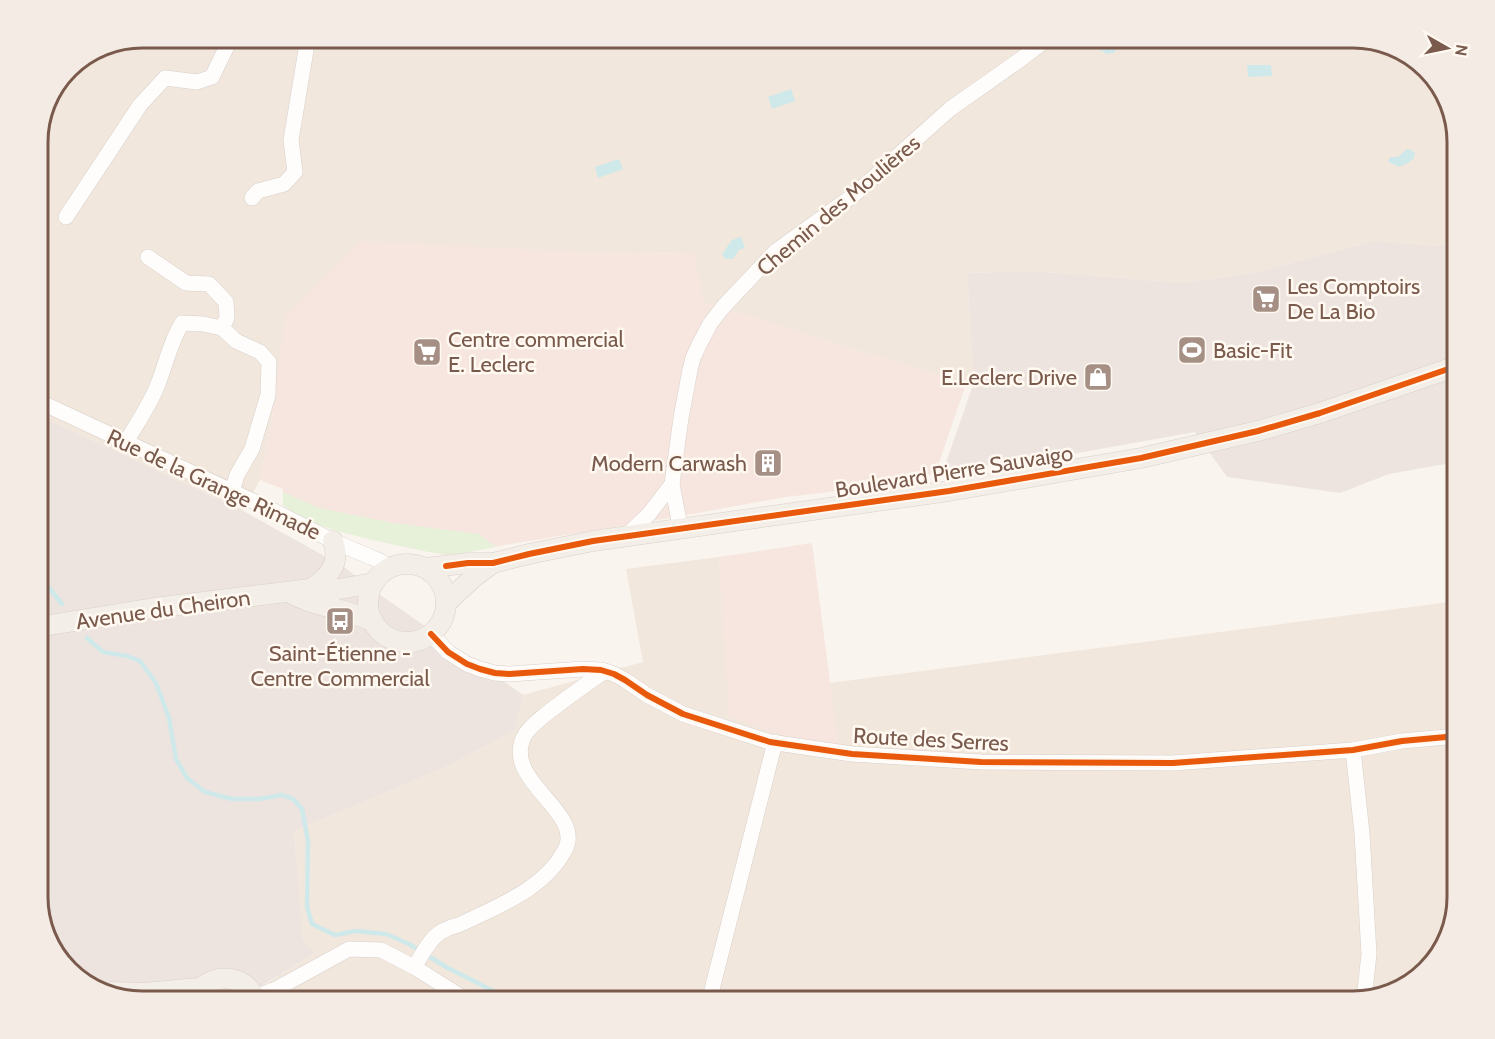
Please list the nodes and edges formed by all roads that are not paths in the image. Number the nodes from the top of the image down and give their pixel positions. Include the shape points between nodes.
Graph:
1 (226, 48) edge
2 (306, 48) edge
3 (1035, 48) edge
4 (252, 198) dead end
5 (66, 217) dead end
6 (148, 256) dead end
7 (222, 328) junction
8 (1447, 370) edge
9 (48, 406) edge
10 (126, 442) junction
11 (672, 483) junction
12 (232, 492) junction
13 (678, 530) junction
14 (625, 537) junction
15 (333, 541) junction
16 (493, 563) junction
17 (389, 568) junction
18 (426, 568) junction
19 (373, 583) junction
20 (311, 589) junction
21 (289, 592) junction
22 (446, 603) junction
23 (373, 621) junction
24 (48, 625) edge
25 (431, 634) junction
26 (563, 671) junction
27 (605, 671) junction
28 (576, 692) junction
29 (1447, 737) edge
30 (775, 742) junction
31 (1353, 750) junction
32 (414, 968) junction
33 (1365, 990) edge
34 (199, 991) edge
35 (250, 991) edge
36 (274, 991) edge
37 (451, 991) edge
38 (712, 991) edge

1 - 5 street via 212,77 197,82 165,78 140,105
2 - 4 street via 291,140 295,172 284,184 258,191
3 - 11 street, Chemin des Moulières via 950,109 855,194 776,251 723,307 710,324 692,364
6 - 7 street via 186,283 209,284 226,302 227,318
7 - 10 street via 182,323 158,387
7 - 12 street via 269,362 268,395 252,449
8 - 13 main road, Boulevard Pierre Sauvaigo via 1310,416 1141,458 949,491
9 - 10 street, Rue de la Grange Rimade
10 - 12 street, Rue de la Grange Rimade
11 - 13 street, Chemin des Moulières
11 - 14 street, Chemin des Moulières via 649,514
12 - 15 street, Rue de la Grange Rimade
13 - 14 main road, Boulevard Pierre Sauvaigo
14 - 16 main road, Boulevard Pierre Sauvaigo via 567,545
15 - 17 street, Rue de la Grange Rimade
15 - 20 main road via 333,568
16 - 18 main road, Boulevard Pierre Sauvaigo
16 - 22 main road, Boulevard Pierre Sauvaigo
17 - 18 main road via 411,563
17 - 19 main road
18 - 22 main road via 441,583
19 - 20 main road, Avenue du Cheiron
19 - 23 main road via 368,599
20 - 21 main road, Avenue du Cheiron
21 - 23 main road via 310,603
21 - 24 main road, Avenue du Cheiron
22 - 25 main road via 440,623
23 - 25 main road via 384,634 399,641 416,641
25 - 26 street, Route des Serres via 467,664 495,674
26 - 27 street, Route des Serres
26 - 28 street via 575,679
27 - 28 street
27 - 30 street, Route des Serres via 683,714
28 - 32 street via 529,730 520,752 531,779 566,826 568,844 561,857 547,874 502,905 443,930
29 - 31 street, Route des Serres
30 - 31 street, Route des Serres via 852,754 981,762 1173,763
30 - 38 street
31 - 33 street via 1369,954
32 - 36 street via 381,950 349,949
32 - 37 street
34 - 35 main road via 208,982 230,979

